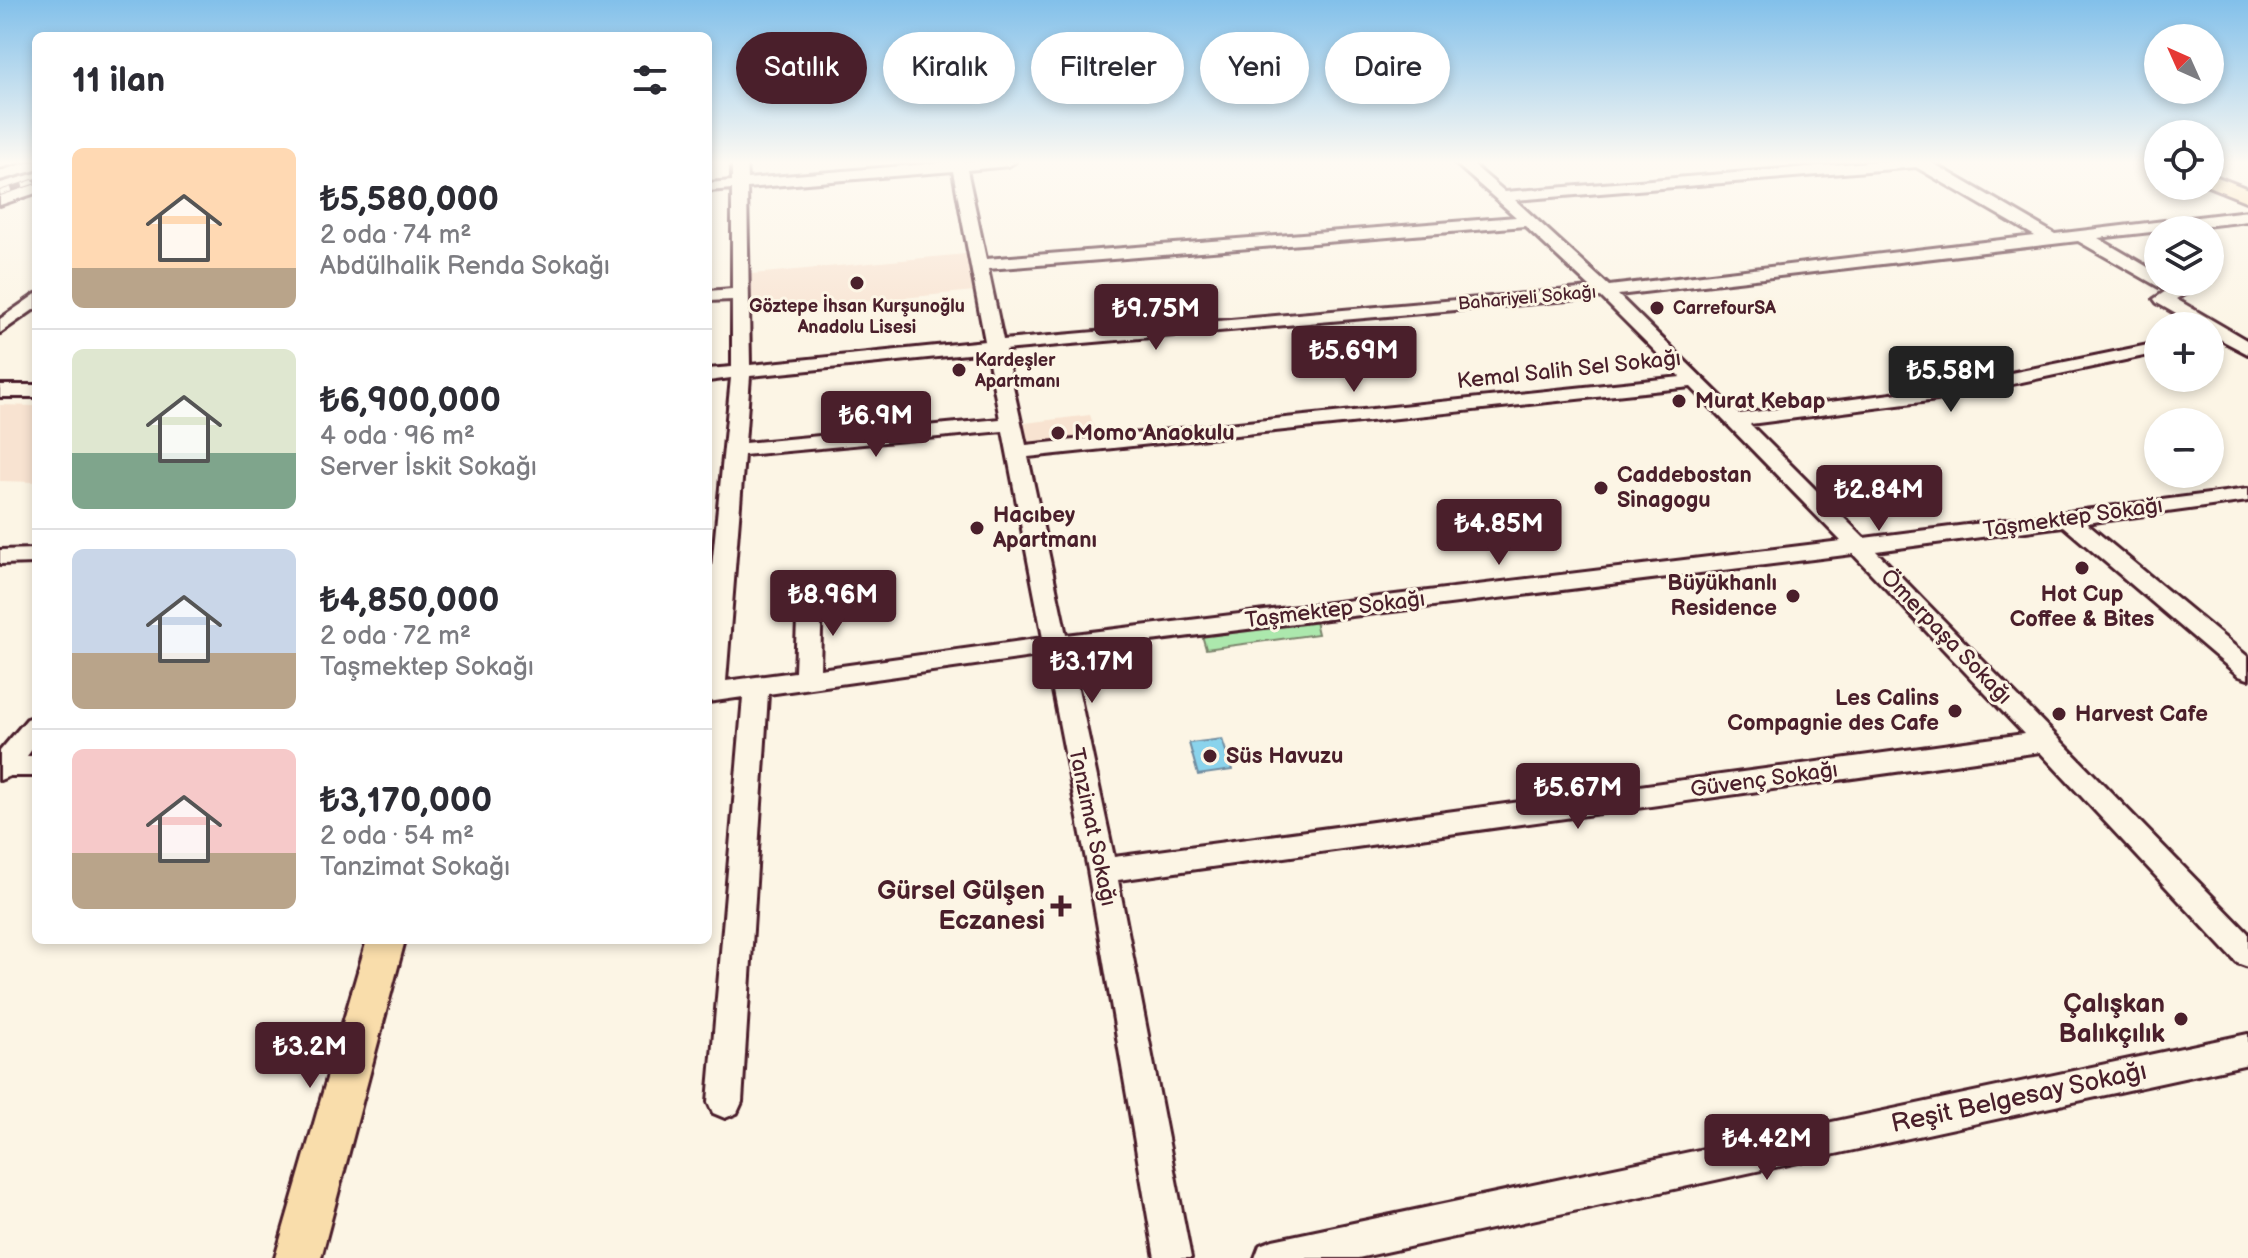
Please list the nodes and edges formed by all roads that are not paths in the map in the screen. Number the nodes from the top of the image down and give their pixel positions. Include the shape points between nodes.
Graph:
1 (739, 221) edge
2 (970, 221) edge
3 (1529, 221) joint
4 (2020, 221) edge
5 (2206, 221) edge
6 (2080, 235) junction
7 (2050, 238) junction
8 (979, 265) junction
9 (2144, 272) edge
10 (1602, 292) junction
11 (738, 294) junction
12 (712, 296) edge
13 (2170, 296) edge
14 (32, 302) edge
15 (2184, 312) edge
16 (0, 328) edge
17 (2248, 329) edge
18 (2224, 330) edge
19 (2224, 336) edge
20 (993, 346) junction
21 (2248, 349) edge
22 (2144, 351) edge
23 (741, 372) junction
24 (712, 375) edge
25 (1695, 381) junction
26 (0, 391) edge
27 (32, 391) edge
28 (1735, 420) junction
29 (1012, 424) junction
30 (736, 450) junction
31 (1018, 452) junction
32 (2248, 495) edge
33 (2068, 519) junction
34 (1859, 546) junction
35 (32, 556) edge
36 (0, 557) edge
37 (810, 594) dead end
38 (1054, 645) junction
39 (2248, 670) edge
40 (712, 674) edge
41 (807, 680) junction
42 (756, 688) junction
43 (712, 693) edge
44 (32, 731) edge
45 (2046, 741) junction
46 (32, 766) edge
47 (1, 767) edge
48 (1102, 870) junction
49 (385, 944) edge
50 (2248, 954) edge
51 (2248, 1049) edge
52 (725, 1102) dead end
53 (298, 1258) edge
54 (1173, 1258) edge
55 (1273, 1258) edge

1 - 11 street
2 - 8 street, Tanzimat Sokağı
3 - 8 street
3 - 10 street, Ömerpaşa Sokağı
4 - 7 street
5 - 6 street, Bahariyeli Sokağı
6 - 7 street, Bahariyeli Sokağı
6 - 9 street
7 - 10 street, Bahariyeli Sokağı
8 - 20 street, Tanzimat Sokağı
10 - 20 street, Bahariyeli Sokağı
10 - 25 street, Ömerpaşa Sokağı
11 - 12 street
11 - 23 street
13 - 15 street via 2163,299
14 - 16 street
17 - 18 street
19 - 21 street
20 - 23 street, Bahariyeli Sokağı
20 - 29 street, Tanzimat Sokağı
22 - 28 street via 1937,394
23 - 24 street, Bahariyeli Sokağı
23 - 30 street
25 - 28 street, Ömerpaşa Sokağı
25 - 31 street, Kemal Salih Sel Sokağı
26 - 27 street
28 - 34 street, Ömerpaşa Sokağı
29 - 30 street
29 - 31 street, Tanzimat Sokağı
30 - 40 street
31 - 38 street, Tanzimat Sokağı
32 - 33 street, Taşmektep Sokağı
33 - 34 street, Taşmektep Sokağı
33 - 39 street
34 - 38 street, Taşmektep Sokağı
34 - 45 street, Ömerpaşa Sokağı
35 - 36 street
37 - 41 street
38 - 41 street, Taşmektep Sokağı
38 - 48 street, Tanzimat Sokağı
41 - 42 street, Taşmektep Sokağı
42 - 43 street, Taşmektep Sokağı
42 - 52 street
44 - 47 street
45 - 48 street, Güvenç Sokağı
45 - 50 street, Ömerpaşa Sokağı
46 - 47 street
48 - 54 street, Tanzimat Sokağı
49 - 53 main road
51 - 55 street, Reşit Belgesay Sokağı

